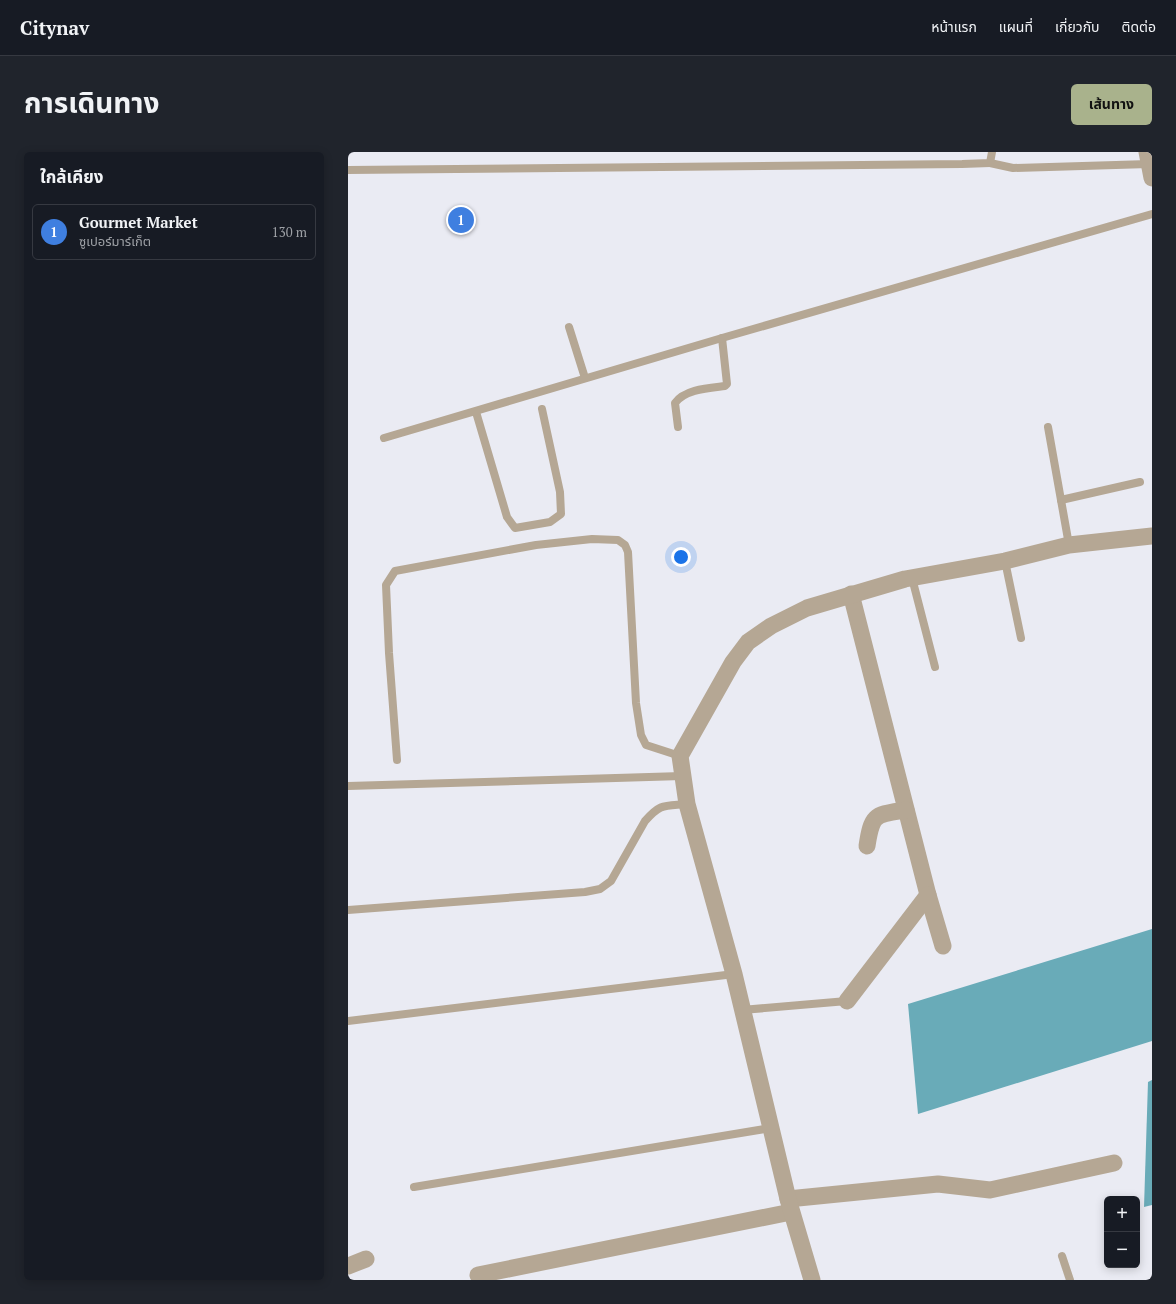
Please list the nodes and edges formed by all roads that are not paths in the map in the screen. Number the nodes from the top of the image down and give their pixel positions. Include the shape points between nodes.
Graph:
1 (992, 152) edge
2 (990, 164) junction
3 (1150, 165) edge
4 (348, 170) edge
5 (1152, 214) edge
6 (569, 327) dead end
7 (722, 338) junction
8 (585, 378) junction
9 (542, 409) dead end
10 (476, 412) junction
11 (678, 426) dead end
12 (1048, 427) dead end
13 (384, 438) dead end
14 (1140, 482) dead end
15 (1061, 500) junction
16 (1152, 536) edge
17 (1069, 545) junction
18 (1005, 562) junction
19 (912, 578) junction
20 (851, 594) junction
21 (1021, 638) dead end
22 (935, 667) dead end
23 (680, 756) junction
24 (398, 760) dead end
25 (682, 776) junction
26 (348, 786) edge
27 (687, 804) junction
28 (906, 810) junction
29 (867, 846) dead end
30 (928, 896) junction
31 (348, 910) edge
32 (943, 946) dead end
33 (734, 974) junction
34 (847, 1001) joint
35 (742, 1010) junction
36 (348, 1021) edge
37 (771, 1128) junction
38 (1114, 1163) dead end
39 (414, 1187) dead end
40 (790, 1205) junction
41 (1062, 1256) dead end
42 (366, 1259) dead end
43 (348, 1266) edge
44 (478, 1275) dead end
45 (812, 1280) edge
46 (1070, 1280) edge

1 - 2 lane
2 - 3 lane via 1014,168
2 - 4 lane
5 - 7 lane
6 - 8 lane
7 - 8 lane
7 - 11 lane via 727,384 686,394 678,399 675,403
8 - 10 lane
9 - 10 lane via 560,492 561,514 550,522 515,528 507,517
10 - 13 lane
12 - 15 lane
14 - 15 lane
15 - 17 lane
16 - 17 street
17 - 18 street
18 - 19 street
18 - 21 lane
19 - 20 street
19 - 22 lane
20 - 23 street via 807,608 771,626 748,642 733,662
20 - 28 street
23 - 24 lane via 646,745 641,735 636,703 628,552 625,545 618,540 592,539 529,547 395,571 386,585
23 - 25 street
25 - 26 lane
25 - 27 street
27 - 31 lane via 659,806 645,821 611,881 600,889
27 - 33 street
28 - 29 street via 879,815 873,820
28 - 30 street
30 - 32 street
30 - 34 street
33 - 35 street
33 - 36 lane
34 - 35 lane
35 - 37 street
37 - 39 lane
37 - 40 street
38 - 40 street via 990,1190 938,1184
40 - 44 street
40 - 45 street
41 - 46 lane
42 - 43 street

